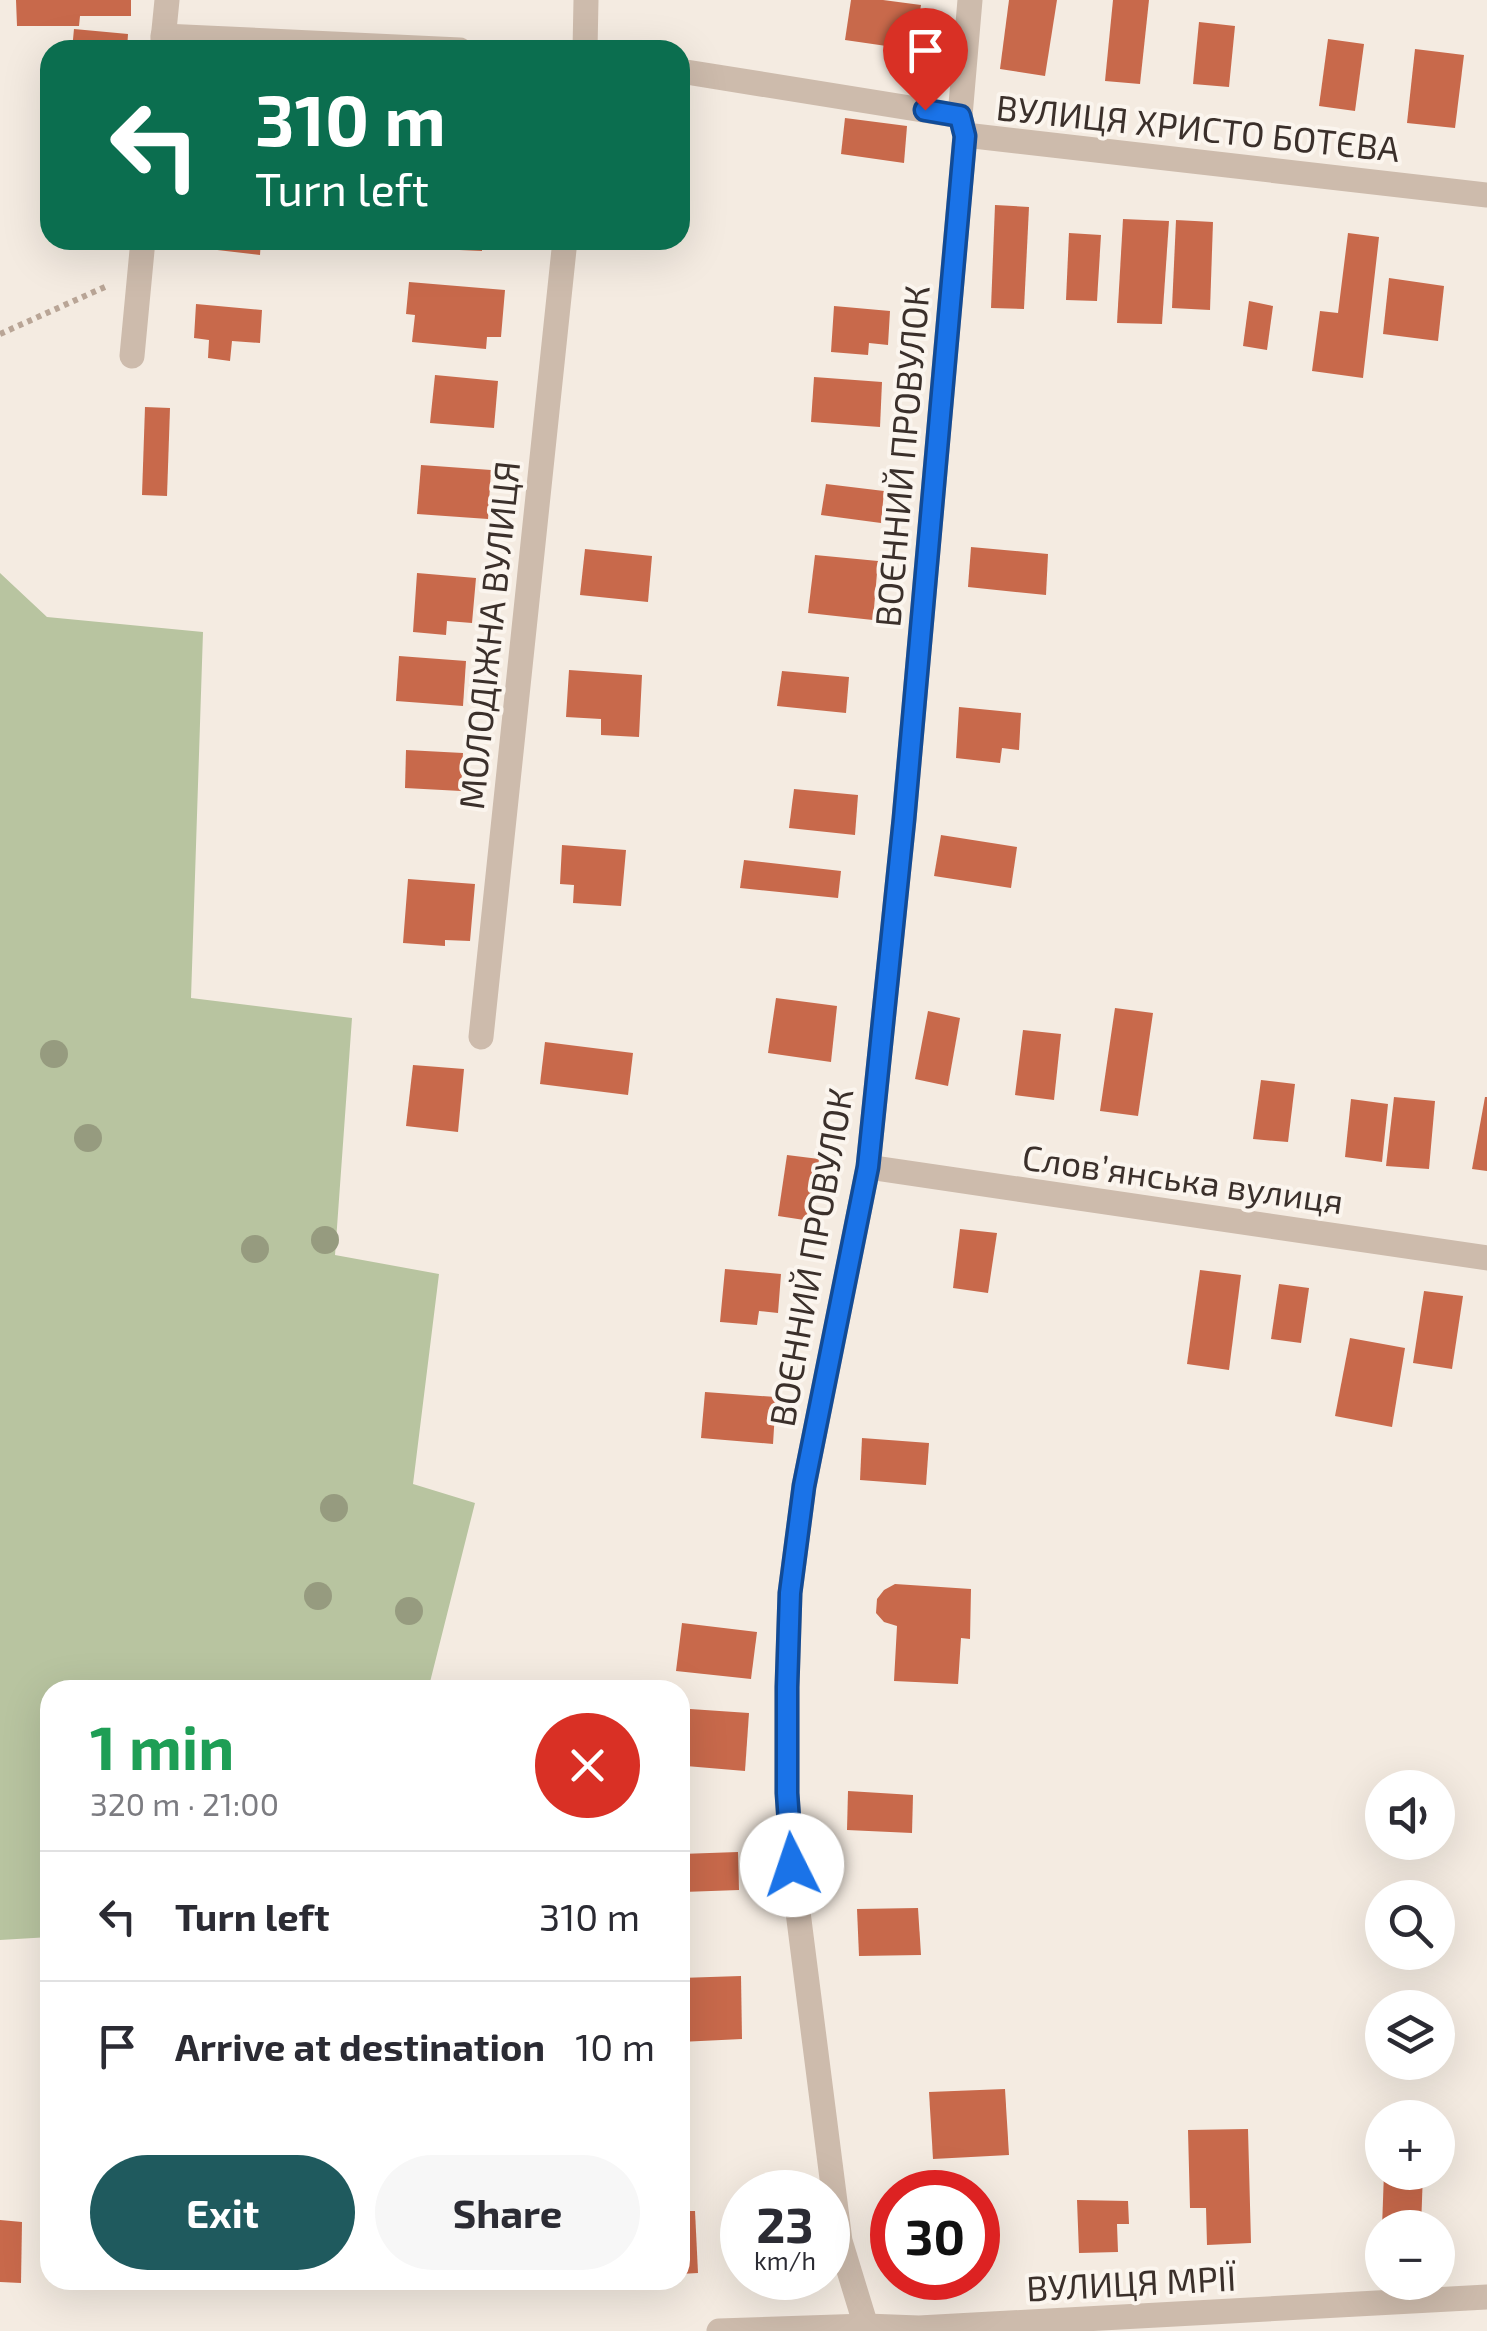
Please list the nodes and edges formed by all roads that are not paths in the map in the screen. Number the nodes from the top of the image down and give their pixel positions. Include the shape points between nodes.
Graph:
1 (167, 0) edge
2 (586, 0) edge
3 (970, 0) edge
4 (163, 40) edge
5 (585, 40) edge
6 (690, 73) edge
7 (963, 126) junction
8 (1487, 195) edge
9 (143, 250) edge
10 (564, 250) edge
11 (132, 356) dead end
12 (481, 1037) dead end
13 (868, 1167) junction
14 (1487, 1258) edge
15 (1487, 2297) edge
16 (866, 2326) junction
17 (918, 2330) edge
18 (719, 2331) edge

1 - 4 street
2 - 5 street
3 - 7 street, ВОЄННИЙ ПРОВУЛОК
6 - 7 street, ВУЛИЦЯ ХРИСТО БОТЄВА
7 - 8 street, ВУЛИЦЯ ХРИСТО БОТЄВА
7 - 13 street, ВОЄННИЙ ПРОВУЛОК
9 - 11 street
10 - 12 street, МОЛОДІЖНА ВУЛИЦЯ
13 - 14 street, Словʼянська вулиця
13 - 16 street, ВОЄННИЙ ПРОВУЛОК via 804,1486 787,1687 787,1793 804,1974 840,2241
15 - 17 street, ВУЛИЦЯ МРІЇ
16 - 17 street, ВУЛИЦЯ МРІЇ
16 - 18 street, ВУЛИЦЯ МРІЇ

